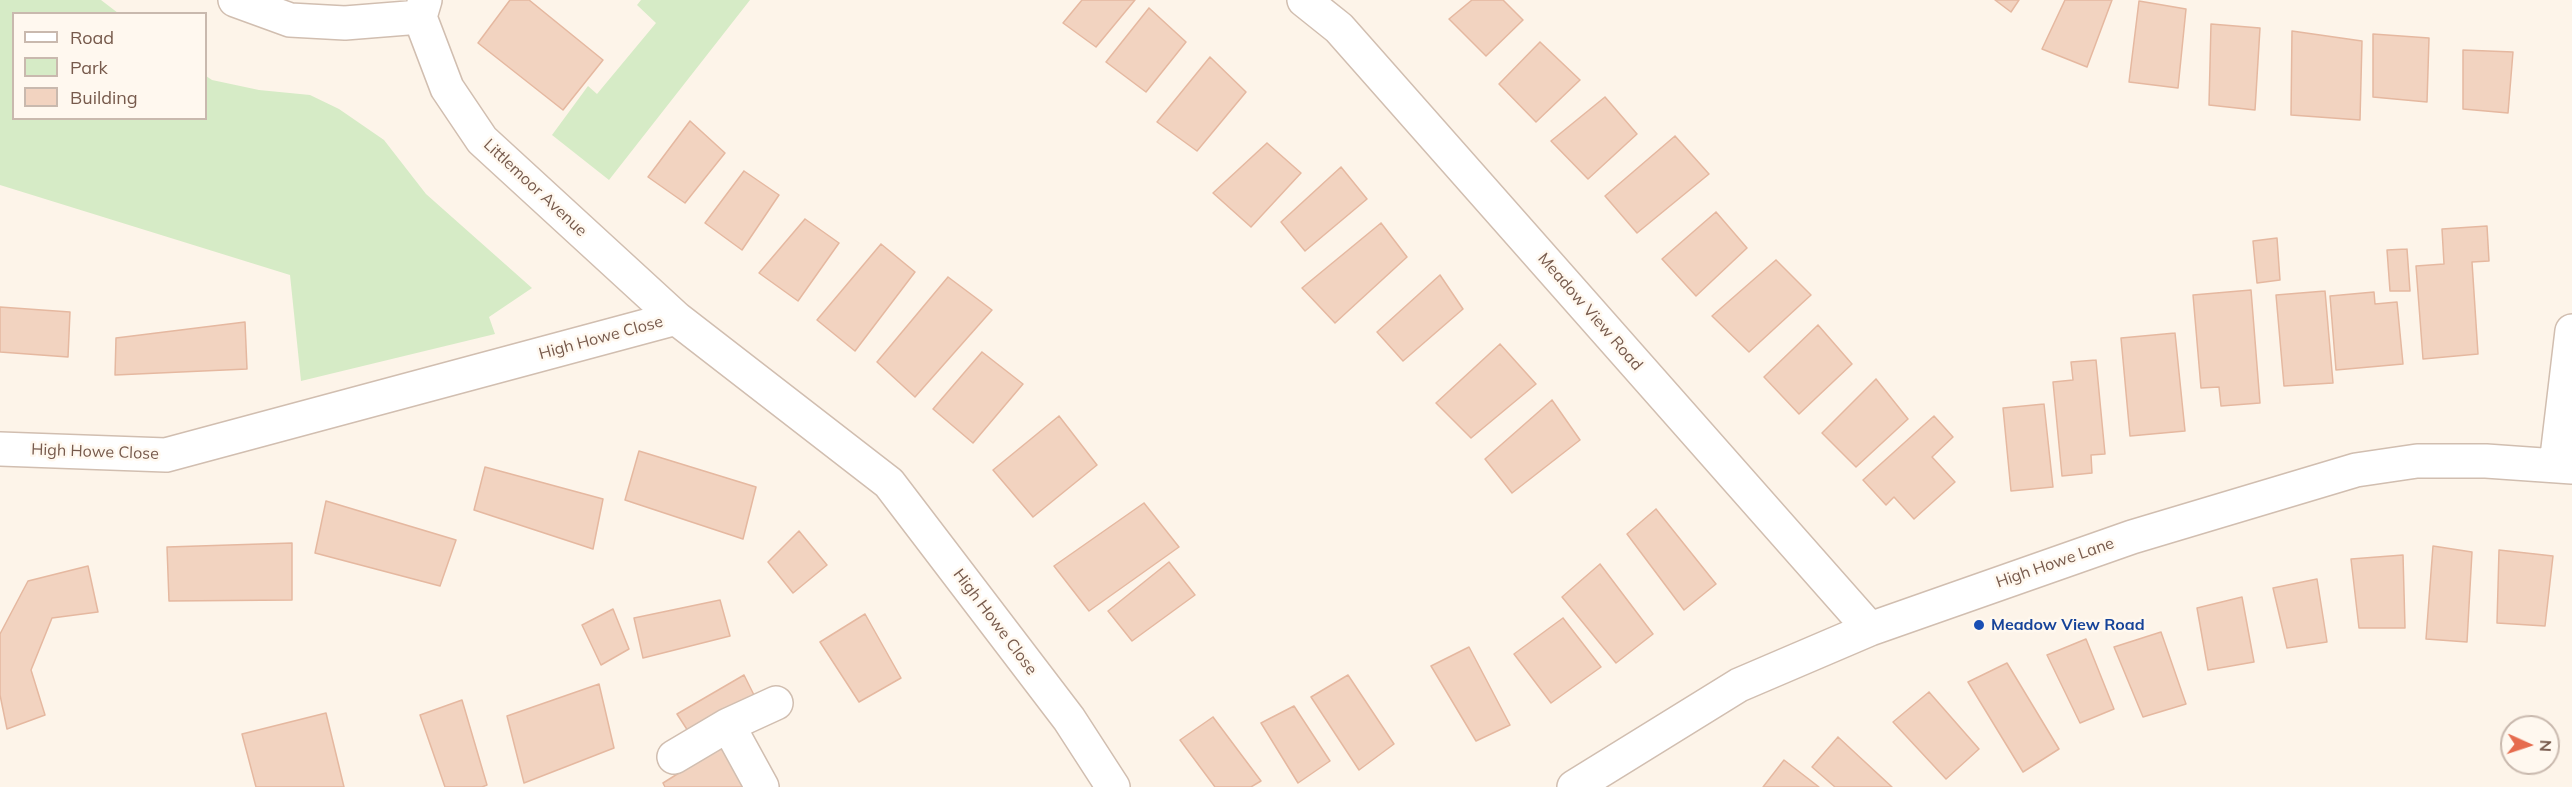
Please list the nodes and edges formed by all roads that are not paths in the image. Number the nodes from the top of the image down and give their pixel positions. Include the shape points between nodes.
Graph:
1 (236, 0) edge
2 (1304, 0) edge
3 (422, 8) edge
4 (676, 318) junction
5 (2572, 331) edge
6 (0, 448) edge
7 (2564, 466) edge
8 (1870, 629) junction
9 (776, 703) dead end
10 (728, 725) junction
11 (674, 757) dead end
12 (1595, 781) edge
13 (762, 787) edge
14 (1113, 787) edge

1 - 3 street via 290,20 345,23
2 - 8 street, Meadow View Road via 1339,28
3 - 4 street, Littlemoor Avenue via 447,88 482,140
4 - 6 street, High Howe Close via 166,455
4 - 14 street, High Howe Close via 889,483 1069,719
5 - 7 street
7 - 8 street, High Howe Lane via 2417,461 2356,470 2122,541
8 - 12 street, High Howe Lane via 1739,685
9 - 10 street
10 - 11 street
10 - 13 street

